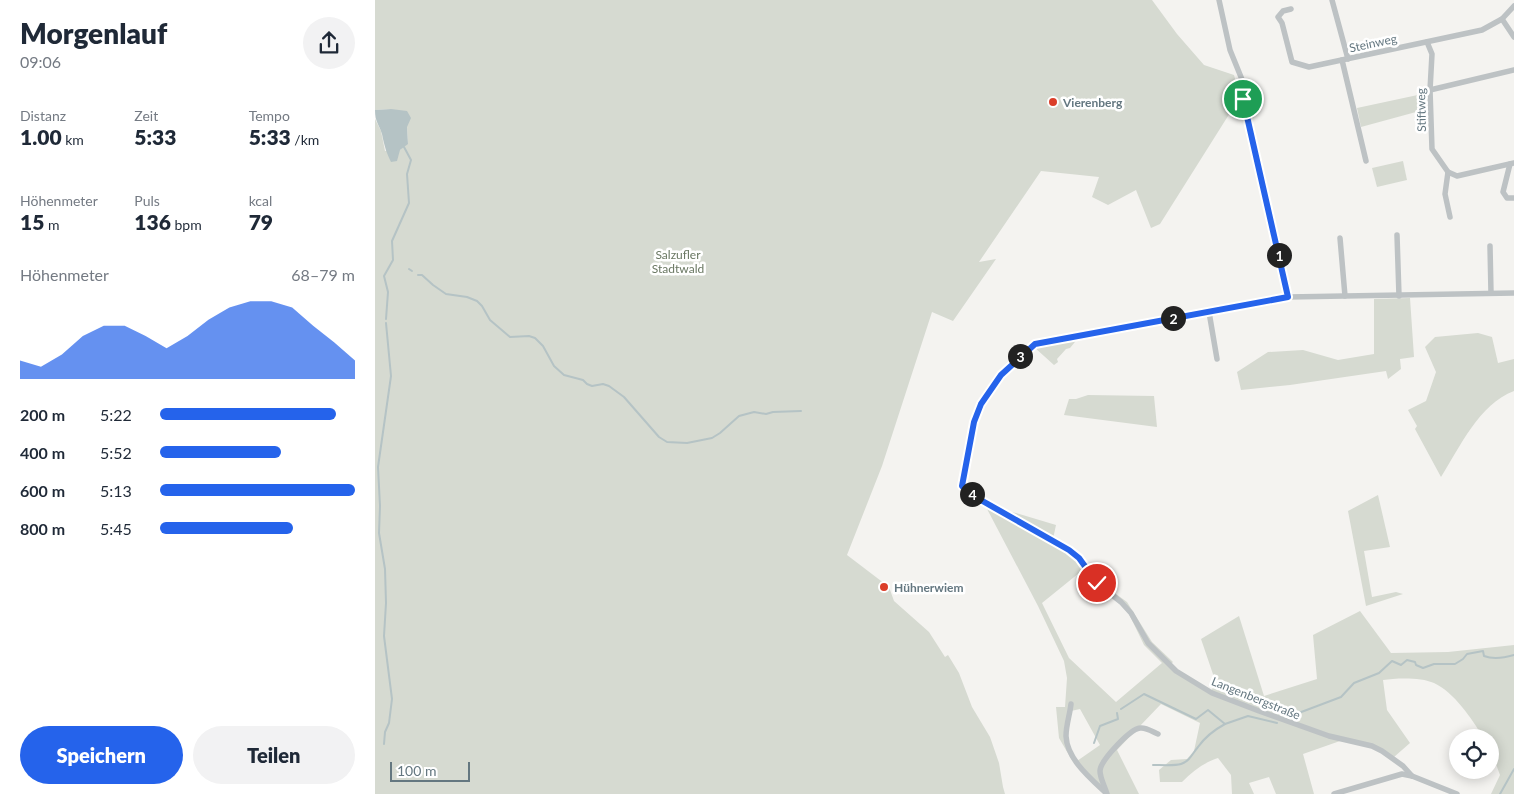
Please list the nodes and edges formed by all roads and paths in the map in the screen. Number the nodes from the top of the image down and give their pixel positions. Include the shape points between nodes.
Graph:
1 (1219, 0) edge
2 (1332, 0) edge
3 (1514, 6) edge
4 (1291, 9) dead end
5 (1502, 19) junction
6 (1514, 37) edge
7 (1427, 42) junction
8 (1345, 60) junction
9 (1514, 70) edge
10 (1430, 90) junction
11 (1366, 161) dead end
12 (1512, 164) edge
13 (1449, 172) junction
14 (1514, 198) edge
15 (1450, 217) dead end
16 (1397, 235) dead end
17 (1340, 238) dead end
18 (1490, 246) dead end
19 (1491, 293) junction
20 (1514, 293) edge
21 (1345, 296) junction
22 (1399, 296) junction
23 (1288, 297) junction
24 (1209, 312) junction
25 (1217, 359) dead end
26 (1071, 704) dead end
27 (1158, 734) dead end
28 (1412, 776) junction
29 (1107, 794) edge
30 (1334, 794) edge
31 (1457, 794) edge

1 - 23 street via 1230,50 1243,82 1243,99
2 - 8 street
3 - 5 street, Steinweg
4 - 8 street, Steinweg via 1278,17 1291,62 1309,67
5 - 6 street
5 - 7 street, Steinweg via 1482,30
7 - 8 street, Steinweg
7 - 10 street, Stiftweg via 1432,54
8 - 11 street
9 - 10 street
10 - 13 street, Stiftweg via 1432,150
12 - 13 street via 1457,176
12 - 14 street via 1503,192 1507,198
13 - 15 street via 1445,194
16 - 22 street
17 - 21 street
18 - 19 street
19 - 20 street, Langenbergstraße
19 - 22 street, Langenbergstraße
21 - 22 street, Langenbergstraße
21 - 23 street, Langenbergstraße
23 - 24 street, Langenbergstraße
24 - 25 street
24 - 28 street, Langenbergstraße via 1035,344 1001,375 981,404 974,422 962,486 1079,558 1097,583 1121,602 1148,643 1176,671 1212,693 1259,711 1329,736 1372,746 1403,766
26 - 29 street via 1066,739 1078,764
27 - 29 street via 1137,728 1107,756 1100,771
28 - 30 street via 1402,774
28 - 31 street

